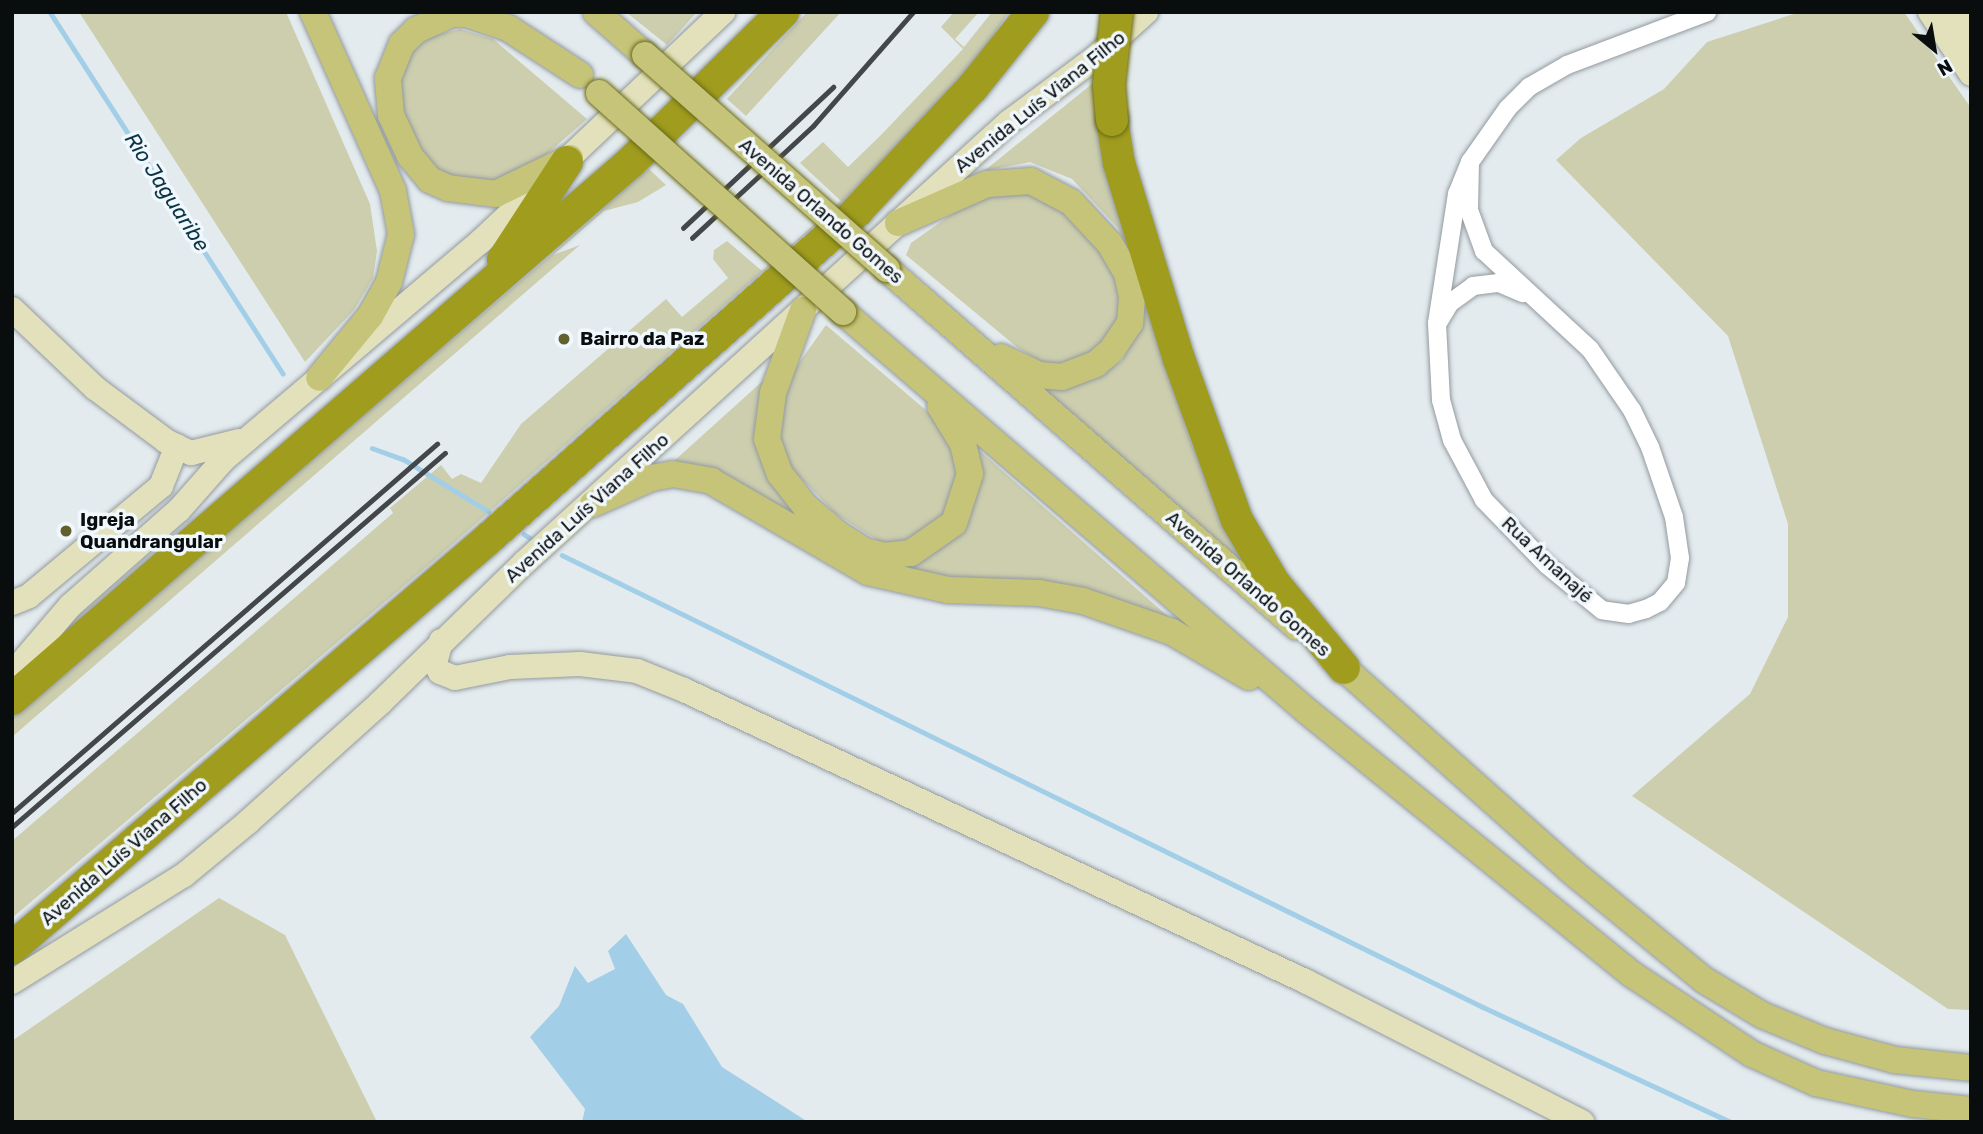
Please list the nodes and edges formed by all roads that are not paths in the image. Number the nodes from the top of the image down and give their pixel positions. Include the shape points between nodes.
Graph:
1 (313, 12) edge
2 (514, 12) edge
3 (596, 12) edge
4 (723, 12) edge
5 (783, 12) edge
6 (1034, 12) edge
7 (1117, 12) edge
8 (1146, 12) edge
9 (1707, 12) edge
10 (1930, 12) edge
11 (1955, 12) edge
12 (613, 22) edge
13 (1971, 37) edge
14 (1971, 74) edge
15 (580, 75) junction
16 (570, 159) junction
17 (1470, 162) junction
18 (898, 223) junction
19 (483, 291) junction
20 (1543, 303) junction
21 (12, 309) edge
22 (803, 310) junction
23 (946, 322) junction
24 (1437, 324) junction
25 (912, 372) junction
26 (319, 378) junction
27 (249, 438) junction
28 (184, 449) junction
29 (200, 485) junction
30 (590, 506) junction
31 (12, 603) edge
32 (441, 641) junction
33 (1344, 668) junction
34 (12, 674) edge
35 (12, 699) edge
36 (1308, 712) junction
37 (12, 948) edge
38 (12, 982) edge
39 (1960, 1067) edge
40 (1971, 1110) edge
41 (1582, 1122) edge

1 - 26 main road via 393,191 401,234 396,267 377,304
2 - 15 main road
3 - 12 main road, Avenida Orlando Gomes
4 - 16 main road
5 - 19 highway via 631,162
6 - 37 highway, Avenida Luís Viana Filho via 965,96 857,211 487,540
7 - 33 highway, bridge via 1109,84 1112,120 1119,163 1167,322 1237,520 1274,583
8 - 18 main road, Avenida Luís Viana Filho via 1095,58 1009,121
9 - 17 street, Rua Amanajé via 1547,75 1508,107
10 - 14 main road
11 - 13 main road
12 - 23 main road, Avenida Orlando Gomes, bridge
15 - 16 main road via 508,28 452,14 416,30 402,44 388,78 391,115 410,156 430,180 448,188 496,194
15 - 25 main road, bridge
16 - 19 highway
16 - 26 main road
17 - 20 street, Rua Amanajé via 1469,210 1477,239 1495,263
17 - 24 street, Rua Amanajé via 1452,213
18 - 22 main road, Avenida Luís Viana Filho
18 - 23 main road via 987,184 1031,181 1071,202 1110,244 1127,272 1132,297 1129,323 1112,350 1096,364 1062,377 1039,375 1017,366
19 - 35 highway
20 - 24 street, Rua Amanajé via 1508,286 1486,283 1458,296
20 - 24 street, Rua Amanajé via 1590,349 1617,386 1665,486 1678,538 1679,568 1670,592 1646,609 1629,614 1602,610 1547,565 1484,500 1448,426 1441,400
21 - 28 main road via 95,388
22 - 25 main road via 767,416 772,458 805,506 864,551 886,556 911,553 954,523 970,474 963,444 948,416
22 - 30 main road, Avenida Luís Viana Filho
23 - 33 main road, Avenida Orlando Gomes
25 - 36 main road
26 - 27 main road
27 - 28 main road
27 - 29 main road
28 - 29 main road
28 - 31 main road via 161,486 29,596
29 - 34 main road via 179,510 70,606
30 - 32 main road, Avenida Luís Viana Filho
30 - 36 main road via 651,478 673,474 711,481 868,572 948,590 1039,593 1124,612 1172,632
32 - 38 main road, Avenida Luís Viana Filho via 307,772 184,875
32 - 41 main road via 435,663 440,672 455,678 510,667 580,664 637,671 684,690 1295,976
33 - 39 main road, Avenida Orlando Gomes via 1570,870 1704,980 1762,1015 1825,1041 1895,1060
36 - 40 main road via 1633,975 1752,1054 1816,1083 1913,1104

